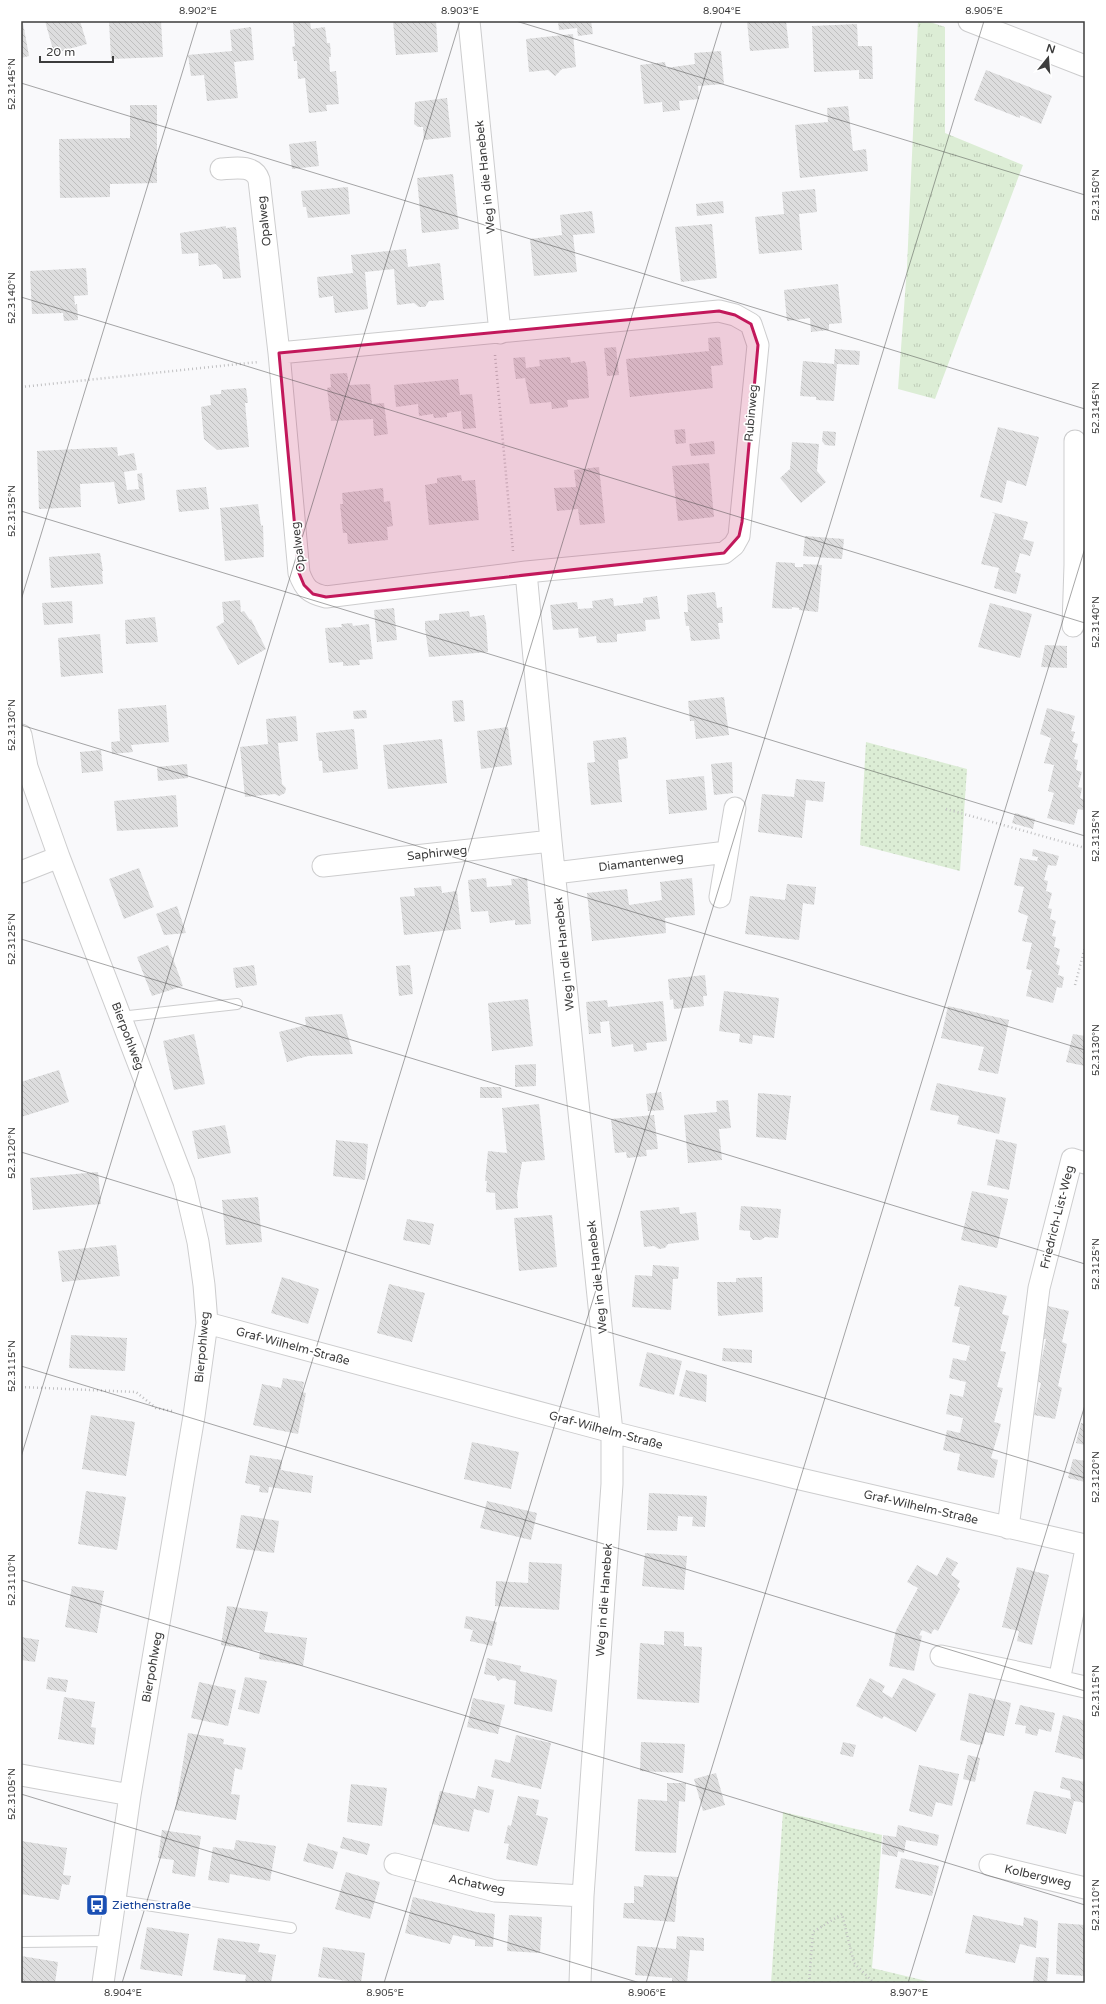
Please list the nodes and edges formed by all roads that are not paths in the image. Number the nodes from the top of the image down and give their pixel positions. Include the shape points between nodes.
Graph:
1 (469, 21) edge
2 (969, 21) edge
3 (1085, 66) edge
4 (221, 169) dead end
5 (500, 333) junction
6 (278, 353) junction
7 (1075, 441) dead end
8 (1080, 566) edge
9 (526, 572) junction
10 (1073, 626) dead end
11 (21, 735) edge
12 (734, 808) dead end
13 (551, 841) junction
14 (727, 852) junction
15 (59, 857) junction
16 (323, 866) dead end
17 (21, 872) edge
18 (555, 873) junction
19 (720, 897) dead end
20 (237, 1004) dead end
21 (120, 1017) junction
22 (1085, 1163) edge
23 (206, 1323) junction
24 (612, 1432) junction
25 (1008, 1528) junction
26 (1085, 1545) edge
27 (1085, 1554) edge
28 (941, 1656) dead end
29 (1059, 1681) junction
30 (1085, 1687) edge
31 (21, 1775) edge
32 (130, 1795) junction
33 (396, 1864) dead end
34 (990, 1865) dead end
35 (1085, 1888) edge
36 (583, 1896) junction
37 (115, 1900) junction
38 (291, 1928) dead end
39 (109, 1941) junction
40 (21, 1942) edge
41 (103, 1983) edge
42 (580, 1983) edge

1 - 5 street, Weg in die Hanebek
2 - 3 street
4 - 6 street, Opalweg via 251,170 257,174 259,180
5 - 6 street
5 - 9 street, Rubinweg via 719,311 735,315 751,324 758,344 742,522 734,545 724,553
6 - 9 street, Opalweg via 300,573 304,585 313,594 326,596
7 - 8 street
8 - 10 street
9 - 13 street, Weg in die Hanebek
11 - 15 street, Bierpohlweg via 27,767
12 - 14 street
13 - 16 street, Saphirweg
13 - 18 street, Weg in die Hanebek
14 - 18 street, Diamantenweg
14 - 19 street
15 - 17 street
15 - 21 street, Bierpohlweg
18 - 24 street, Weg in die Hanebek
20 - 21 lane
21 - 23 street, Bierpohlweg via 184,1182 199,1249
22 - 25 street, Friedrich-List-Weg via 1072,1159 1040,1288
23 - 24 street, Graf-Wilhelm-Straße
23 - 32 street, Bierpohlweg via 194,1416
24 - 25 street, Graf-Wilhelm-Straße
24 - 36 street, Weg in die Hanebek via 612,1484
25 - 26 street, Graf-Wilhelm-Straße
27 - 29 street
28 - 29 street
29 - 30 street
31 - 32 street
32 - 37 street, Bierpohlweg
33 - 36 street, Achatweg via 495,1891
34 - 35 street, Kolbergweg
36 - 42 street, Weg in die Hanebek
37 - 38 lane
37 - 39 street, Bierpohlweg
39 - 40 lane
39 - 41 street, Bierpohlweg

